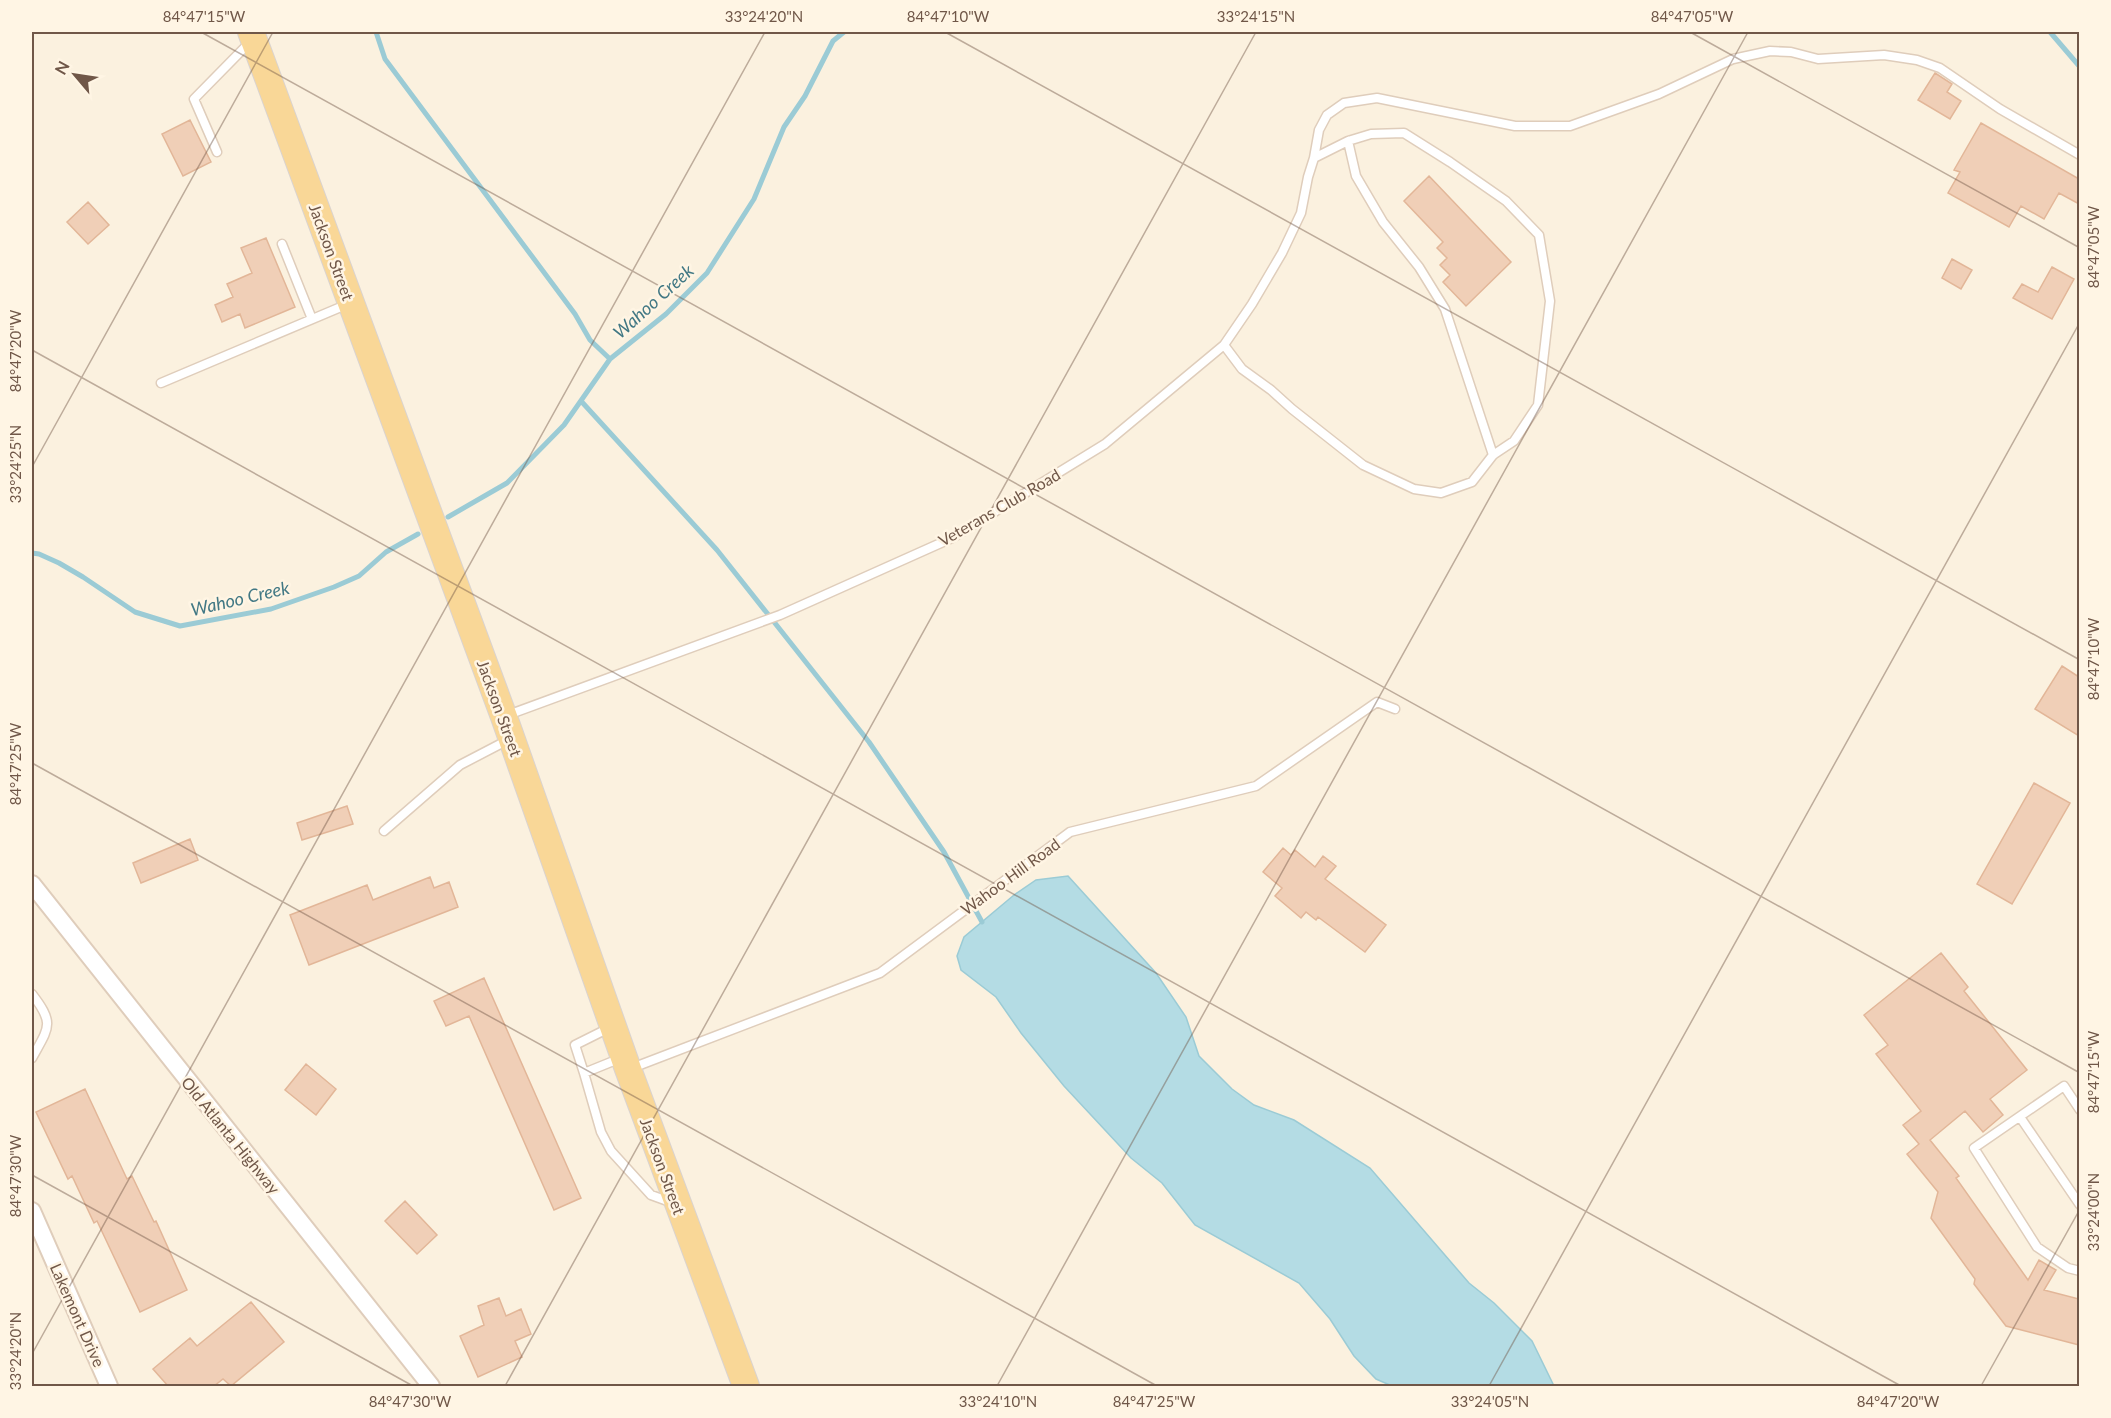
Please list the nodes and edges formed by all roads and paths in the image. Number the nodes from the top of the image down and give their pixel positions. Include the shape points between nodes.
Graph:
1 (252, 35) edge
2 (1348, 141) junction
3 (217, 152) dead end
4 (2079, 155) edge
5 (1314, 158) junction
6 (282, 244) dead end
7 (351, 303) junction
8 (312, 319) junction
9 (1224, 345) junction
10 (161, 383) dead end
11 (1493, 455) junction
12 (1395, 709) dead end
13 (507, 728) junction
14 (384, 831) dead end
15 (32, 884) edge
16 (32, 994) edge
17 (614, 1026) junction
18 (32, 1058) edge
19 (626, 1063) junction
20 (584, 1073) junction
21 (2079, 1110) edge
22 (2020, 1117) junction
23 (677, 1204) junction
24 (2079, 1205) edge
25 (32, 1210) edge
26 (2079, 1271) edge
27 (110, 1386) edge
28 (431, 1386) edge
29 (746, 1386) edge

1 - 3 lane via 194,99
1 - 7 main road, Jackson Street
2 - 5 lane
2 - 11 lane via 1356,176 1383,222 1419,267 1445,309
2 - 11 lane via 1371,134 1404,133 1506,201 1539,236 1550,301 1538,405 1514,441
4 - 5 lane, Veterans Club Road via 1940,68 1917,60 1884,55 1818,59 1770,51 1733,59 1659,94 1570,126 1515,126 1377,98 1344,104 1328,115 1319,130
5 - 9 lane, Veterans Club Road via 1301,213 1282,253
6 - 8 lane
7 - 8 lane
7 - 13 main road, Jackson Street
8 - 10 lane
9 - 11 lane via 1242,369 1363,465 1414,489 1441,493 1472,482
9 - 13 lane, Veterans Club Road via 1105,444 952,538 780,615
12 - 19 lane, Wahoo Hill Road via 1377,702 1256,786 1070,832 880,973
13 - 14 lane, Veterans Club Road
13 - 17 main road, Jackson Street
15 - 28 street, Old Atlanta Highway
16 - 18 lane via 48,1018
17 - 19 main road, Jackson Street
17 - 20 lane via 575,1046
19 - 20 lane
19 - 23 main road, Jackson Street
20 - 23 lane via 611,1151 651,1196
21 - 22 lane via 2064,1086
22 - 24 lane
22 - 26 lane via 1974,1148 2037,1247
23 - 29 main road, Jackson Street
25 - 27 street, Lakemont Drive

